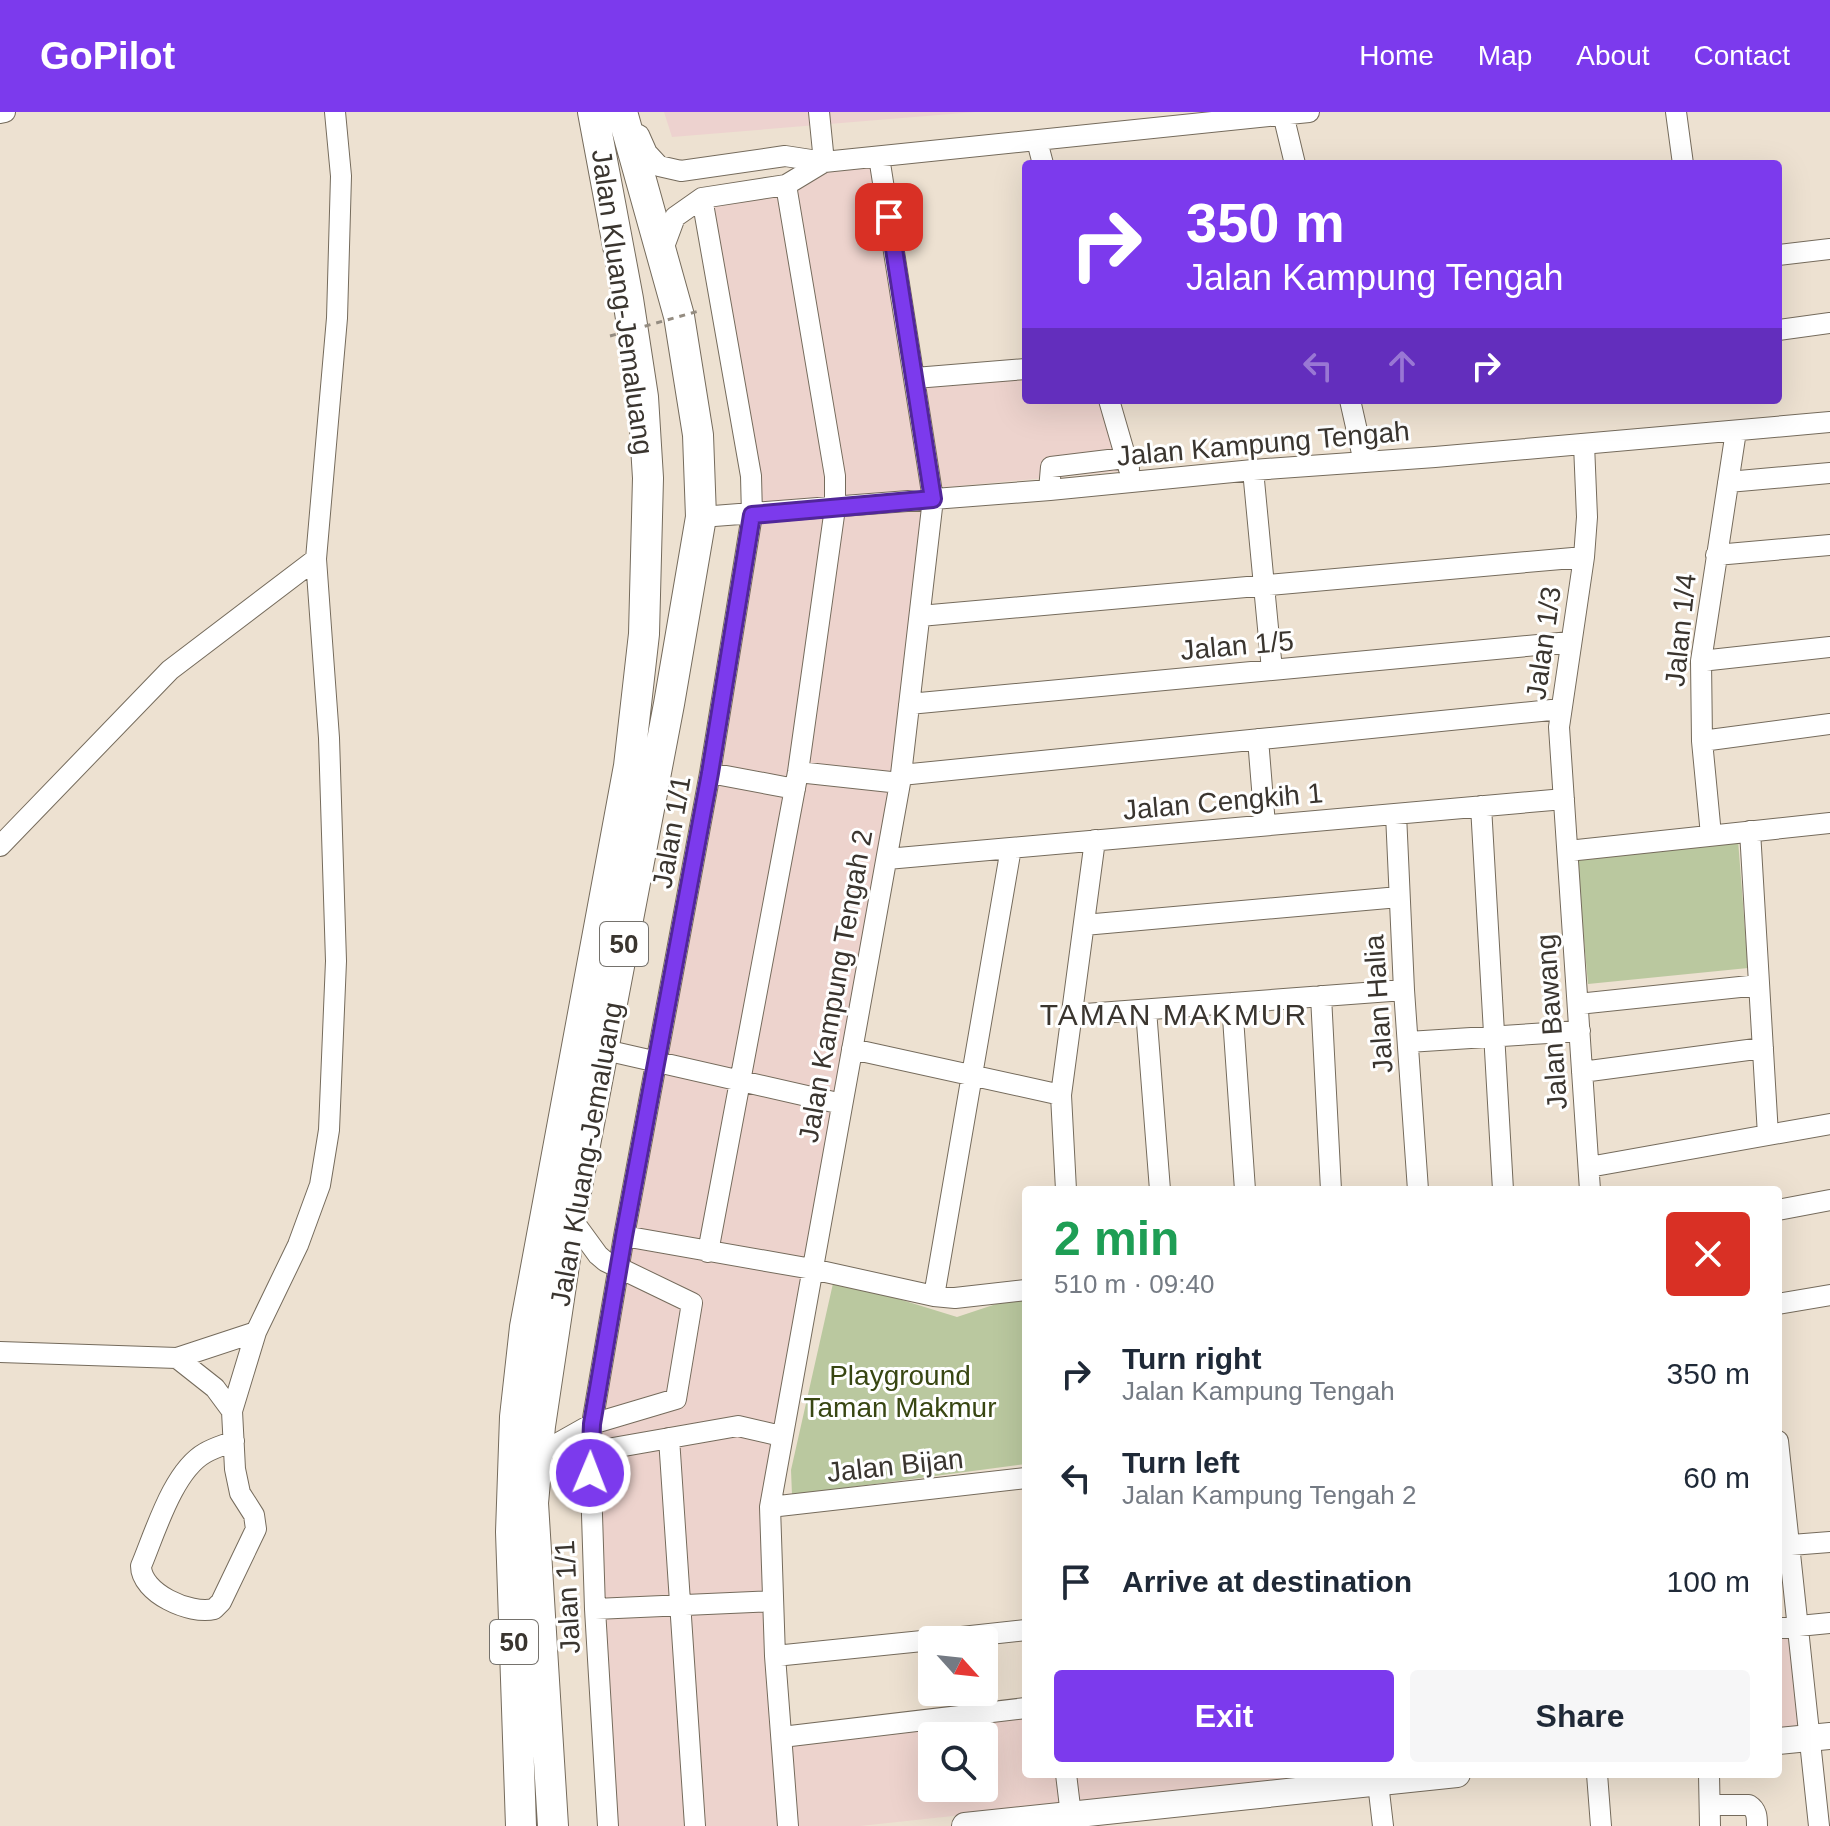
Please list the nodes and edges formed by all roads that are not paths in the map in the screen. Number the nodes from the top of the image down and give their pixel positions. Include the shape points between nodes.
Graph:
1 (335, 112) edge
2 (593, 112) edge
3 (622, 112) edge
4 (629, 112) edge
5 (819, 112) edge
6 (1309, 112) edge
7 (1676, 112) edge
8 (1283, 114) junction
9 (1217, 117) edge
10 (1037, 141) junction
11 (879, 157) junction
12 (1042, 160) edge
13 (1294, 160) edge
14 (1682, 160) edge
15 (824, 162) junction
16 (786, 185) junction
17 (702, 198) junction
18 (1830, 249) edge
19 (662, 252) junction
20 (1782, 255) edge
21 (1830, 323) edge
22 (1782, 329) edge
23 (1022, 369) edge
24 (915, 378) junction
25 (1110, 404) edge
26 (1351, 404) edge
27 (1830, 422) edge
28 (1736, 431) junction
29 (1584, 444) junction
30 (1125, 458) junction
31 (1364, 462) junction
32 (1253, 470) junction
33 (1830, 473) edge
34 (1132, 482) junction
35 (1728, 482) junction
36 (1049, 490) junction
37 (933, 499) junction
38 (835, 508) junction
39 (752, 515) junction
40 (701, 517) junction
41 (1830, 545) edge
42 (1716, 555) junction
43 (1584, 557) junction
44 (316, 559) junction
45 (1263, 585) junction
46 (920, 616) junction
47 (1570, 642) junction
48 (1830, 647) edge
49 (1701, 661) junction
50 (1272, 670) junction
51 (909, 704) junction
52 (1561, 709) junction
53 (1830, 724) edge
54 (1258, 739) junction
55 (1702, 741) junction
56 (710, 773) junction
57 (901, 779) junction
58 (796, 781) junction
59 (1564, 799) junction
60 (1481, 806) junction
61 (1396, 814) junction
62 (1830, 823) edge
63 (1265, 825) junction
64 (1750, 831) junction
65 (1711, 835) junction
66 (1095, 840) junction
67 (0, 846) edge
68 (1011, 848) junction
69 (1568, 851) junction
70 (887, 859) junction
71 (1399, 897) junction
72 (1084, 925) junction
73 (1759, 985) junction
74 (1404, 990) junction
75 (1321, 996) junction
76 (1232, 1003) junction
77 (1578, 1004) junction
78 (1146, 1010) junction
79 (1072, 1015) junction
80 (1580, 1031) junction
81 (1494, 1037) junction
82 (1408, 1042) junction
83 (1763, 1048) junction
84 (852, 1049) junction
85 (605, 1050) junction
86 (657, 1061) junction
87 (1582, 1072) junction
88 (973, 1077) junction
89 (740, 1081) junction
90 (1061, 1095) junction
91 (842, 1104) junction
92 (1830, 1124) edge
93 (1768, 1135) junction
94 (1589, 1167) junction
95 (1066, 1186) edge
96 (1160, 1186) edge
97 (1245, 1186) edge
98 (1331, 1186) edge
99 (1418, 1186) edge
100 (1503, 1186) edge
101 (1590, 1186) edge
102 (1830, 1200) edge
103 (1782, 1209) edge
104 (571, 1218) junction
105 (624, 1236) junction
106 (708, 1252) junction
107 (618, 1268) junction
108 (812, 1269) junction
109 (1022, 1290) edge
110 (1830, 1295) edge
111 (934, 1296) junction
112 (1782, 1303) edge
113 (256, 1332) junction
114 (0, 1352) edge
115 (177, 1358) junction
116 (232, 1411) junction
117 (592, 1424) junction
118 (781, 1436) junction
119 (669, 1438) junction
120 (234, 1441) junction
121 (590, 1452) junction
122 (537, 1455) junction
123 (1022, 1478) edge
124 (770, 1507) junction
125 (1782, 1525) edge
126 (1830, 1542) edge
127 (1783, 1546) edge
128 (773, 1601) junction
129 (680, 1605) junction
130 (595, 1609) junction
131 (1830, 1623) edge
132 (1788, 1627) edge
133 (1022, 1630) edge
134 (998, 1633) edge
135 (918, 1642) edge
136 (775, 1656) junction
137 (1022, 1708) edge
138 (782, 1737) junction
139 (1820, 1737) edge
140 (1782, 1741) edge
141 (548, 1751) junction
142 (517, 1752) junction
143 (1066, 1778) edge
144 (1422, 1778) edge
145 (1597, 1778) edge
146 (1709, 1778) edge
147 (1299, 1783) edge
148 (1378, 1783) junction
149 (1711, 1805) junction
150 (1071, 1815) junction
151 (497, 1826) edge
152 (521, 1826) edge
153 (553, 1826) edge
154 (574, 1826) edge
155 (608, 1826) edge
156 (695, 1826) edge
157 (788, 1826) edge
158 (965, 1826) edge
159 (1383, 1826) edge
160 (1595, 1826) edge
161 (1601, 1826) edge
162 (1710, 1826) edge
163 (1757, 1826) edge
164 (1819, 1826) edge

1 - 44 street via 341,176 337,318
2 - 142 highway, Jalan Kluang-Jemaluang / 50 via 643,397 648,478 644,634 629,766 525,1327 511,1532
3 - 19 highway, Jalan Kluang-Jemaluang / 50
4 - 15 street via 647,153 670,169 785,156
5 - 15 street
6 - 8 street
7 - 14 street
8 - 9 street
8 - 13 street
9 - 10 street
10 - 11 street
10 - 12 street
11 - 15 street
11 - 24 street, Jalan Kampung Tengah 2
15 - 16 street
16 - 17 street
16 - 38 street via 835,476
17 - 19 street via 675,217
17 - 39 street, Jalan 1/1 via 751,476
18 - 20 street
19 - 40 highway, Jalan Kluang-Jemaluang / 50 via 679,316 698,435
21 - 22 street
23 - 24 street
24 - 37 street, Jalan Kampung Tengah 2
25 - 30 street
26 - 31 street
27 - 28 street, Jalan Kampung Tengah
28 - 29 street, Jalan Kampung Tengah
28 - 35 street, Jalan 1/4
29 - 31 street, Jalan Kampung Tengah
29 - 43 street, Jalan 1/3
30 - 34 street
30 - 36 street via 1051,467
31 - 32 street, Jalan Kampung Tengah
32 - 34 street, Jalan Kampung Tengah
32 - 45 street
33 - 35 street
34 - 36 street, Jalan Kampung Tengah
35 - 42 street, Jalan 1/4
36 - 37 street, Jalan Kampung Tengah
37 - 38 street, Jalan Kampung Tengah
37 - 46 street, Jalan Kampung Tengah 2
38 - 39 street, Jalan Kampung Tengah
38 - 58 street
39 - 40 street, Jalan Kampung Tengah
39 - 56 street, Jalan 1/1
40 - 85 highway, Jalan Kluang-Jemaluang / 50
41 - 42 street
42 - 49 street, Jalan 1/4
43 - 45 street
43 - 47 street, Jalan 1/3
44 - 67 street via 170,670
44 - 113 street via 329,738 336,961 329,1130 320,1185
45 - 46 street
45 - 50 street
46 - 51 street, Jalan Kampung Tengah 2
47 - 50 street, Jalan 1/5
47 - 52 street, Jalan 1/3
48 - 49 street
49 - 55 street, Jalan 1/4
50 - 51 street, Jalan 1/5
51 - 57 street, Jalan Kampung Tengah 2
52 - 54 street
52 - 59 street, Jalan 1/3
53 - 55 street
54 - 57 street
54 - 63 street
55 - 65 street, Jalan 1/4
56 - 58 street
56 - 86 street, Jalan 1/1
57 - 58 street
57 - 70 street, Jalan Kampung Tengah 2
58 - 89 street
59 - 60 street, Jalan Cengkih 1
59 - 69 street, Jalan 1/3
60 - 61 street, Jalan Cengkih 1
60 - 81 street
61 - 63 street, Jalan Cengkih 1
61 - 71 street, Jalan Halia
62 - 64 street
63 - 66 street, Jalan Cengkih 1
64 - 65 street
64 - 73 street
65 - 69 street
66 - 68 street, Jalan Cengkih 1
66 - 72 street
68 - 70 street, Jalan Cengkih 1
68 - 88 street
69 - 77 street, Jalan Bawang
70 - 84 street, Jalan Kampung Tengah 2
71 - 72 street
71 - 74 street, Jalan Halia
72 - 79 street
73 - 77 street
73 - 83 street
74 - 75 street
74 - 82 street, Jalan Halia
75 - 76 street
75 - 98 street
76 - 78 street
76 - 97 street
77 - 80 street, Jalan Bawang
78 - 79 street
78 - 96 street
79 - 90 street
80 - 81 street
80 - 87 street, Jalan Bawang
81 - 82 street
81 - 100 street
82 - 99 street, Jalan Halia
83 - 87 street
83 - 93 street
84 - 88 street
84 - 91 street, Jalan Kampung Tengah 2
85 - 86 street
85 - 104 highway, Jalan Kluang-Jemaluang / 50
86 - 89 street
86 - 105 street, Jalan 1/1
87 - 94 street, Jalan Bawang
88 - 90 street
88 - 111 street
89 - 91 street
89 - 106 street
90 - 95 street
91 - 108 street, Jalan Kampung Tengah 2
92 - 93 street
93 - 94 street
94 - 101 street, Jalan Bawang
102 - 103 street
104 - 107 street via 598,1255
104 - 122 highway, Jalan Kluang-Jemaluang / 50
105 - 106 street
105 - 107 street, Jalan 1/1
106 - 108 street
107 - 117 street, Jalan 1/1
107 - 117 street via 692,1303 676,1399
108 - 111 street
108 - 118 street, Jalan Kampung Tengah 2
109 - 111 street
110 - 112 street
113 - 115 street
113 - 116 street
114 - 115 street
115 - 116 street via 215,1388
116 - 120 street
117 - 121 street, Jalan 1/1
117 - 122 street
118 - 119 street via 738,1426
118 - 124 street, Jalan Kampung Tengah 2
119 - 121 street
119 - 129 street
120 - 120 street via 240,1493 256,1529 221,1602 214,1609 196,1610 153,1592 141,1566 180,1477 205,1453
121 - 130 street, Jalan 1/1
122 - 141 highway, Jalan Kluang-Jemaluang / 50 via 533,1503
123 - 124 street, Jalan Bijan
124 - 128 street, Jalan Kampung Tengah 2
125 - 127 street
126 - 127 street
127 - 132 street
128 - 129 street
128 - 136 street, Jalan Kampung Tengah 2
129 - 130 street
129 - 156 street
130 - 155 street, Jalan 1/1
131 - 132 street
132 - 139 street
133 - 134 street
135 - 136 street
136 - 138 street, Jalan Kampung Tengah 2
137 - 138 street
138 - 157 street, Jalan Kampung Tengah 2
139 - 140 main road
139 - 164 street
141 - 153 highway, Jalan Kluang-Jemaluang / 50
141 - 154 highway
142 - 151 highway
142 - 152 highway, Jalan Kluang-Jemaluang / 50
143 - 150 street
144 - 148 main road
145 - 161 street
146 - 149 street
147 - 148 main road
147 - 150 main road
148 - 159 street
149 - 162 street
149 - 163 street via 1749,1805
150 - 158 main road
160 - 161 street

